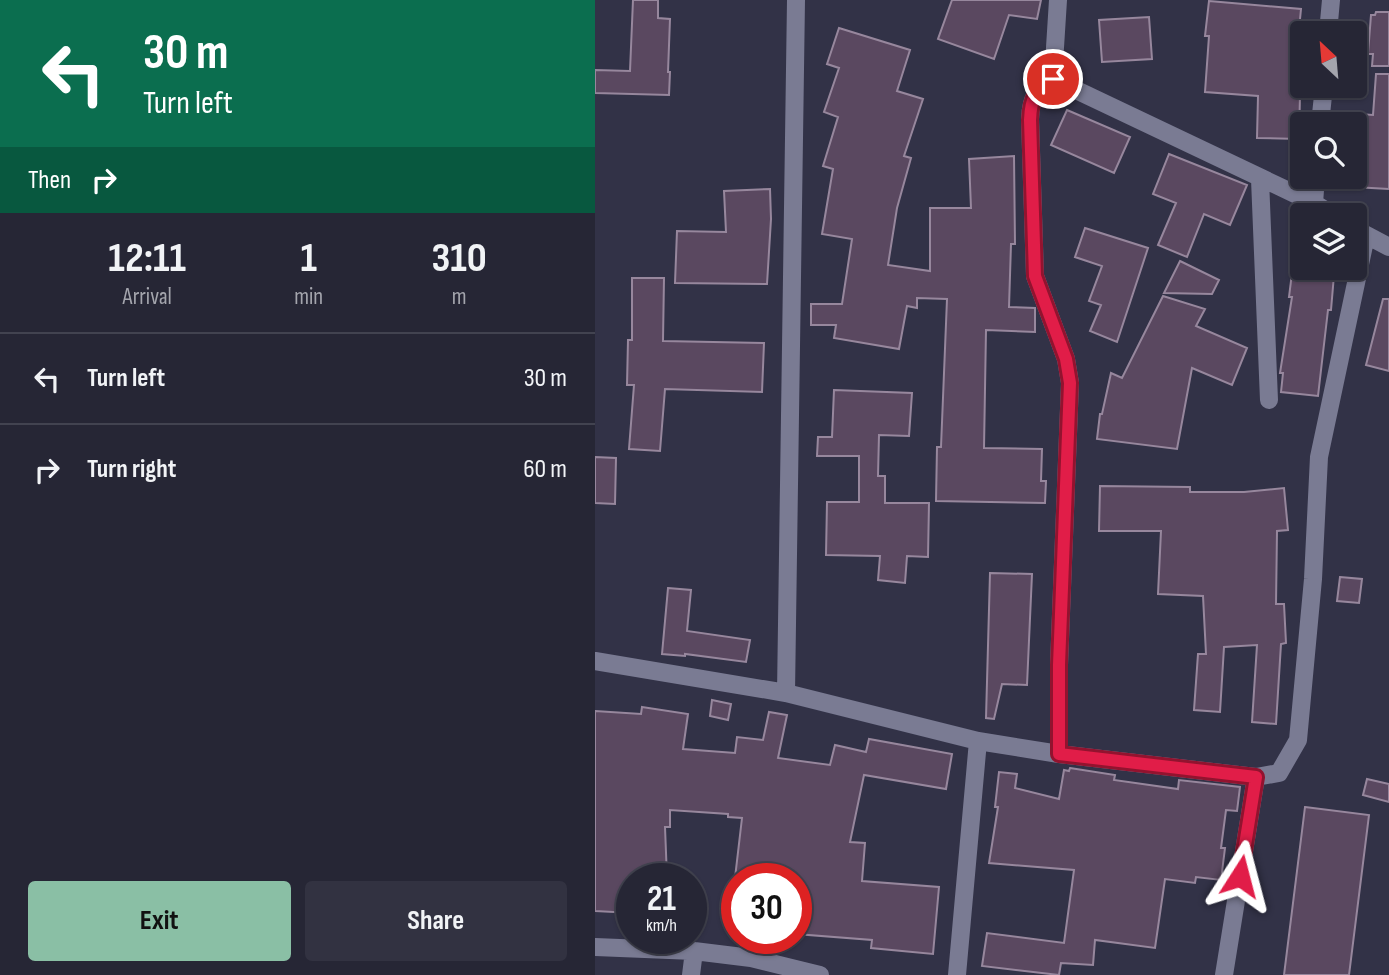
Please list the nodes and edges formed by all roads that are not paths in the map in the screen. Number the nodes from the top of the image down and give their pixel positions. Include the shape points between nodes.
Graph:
1 (796, 0) edge
2 (1058, 0) edge
3 (1331, 0) edge
4 (1329, 21) edge
5 (1053, 79) junction
6 (1260, 179) junction
7 (1315, 189) edge
8 (1314, 203) joint
9 (1367, 236) edge
10 (1389, 247) edge
11 (1351, 280) edge
12 (1269, 400) dead end
13 (595, 662) edge
14 (786, 693) junction
15 (978, 741) junction
16 (1059, 754) junction
17 (1256, 777) junction
18 (595, 947) edge
19 (616, 948) edge
20 (707, 953) edge
21 (694, 954) edge
22 (691, 975) edge
23 (820, 975) edge
24 (957, 975) edge
25 (1224, 975) edge

1 - 14 street
2 - 5 street
3 - 4 street
5 - 6 street
5 - 16 street via 1036,92 1030,120 1035,276 1066,359 1070,383
6 - 8 street
6 - 12 street
7 - 8 street
9 - 10 street
11 - 17 street via 1319,457 1298,740 1279,772
13 - 14 street
14 - 15 street
15 - 16 street
15 - 24 street
16 - 17 street
17 - 25 street
18 - 19 street
20 - 23 street
21 - 22 street

